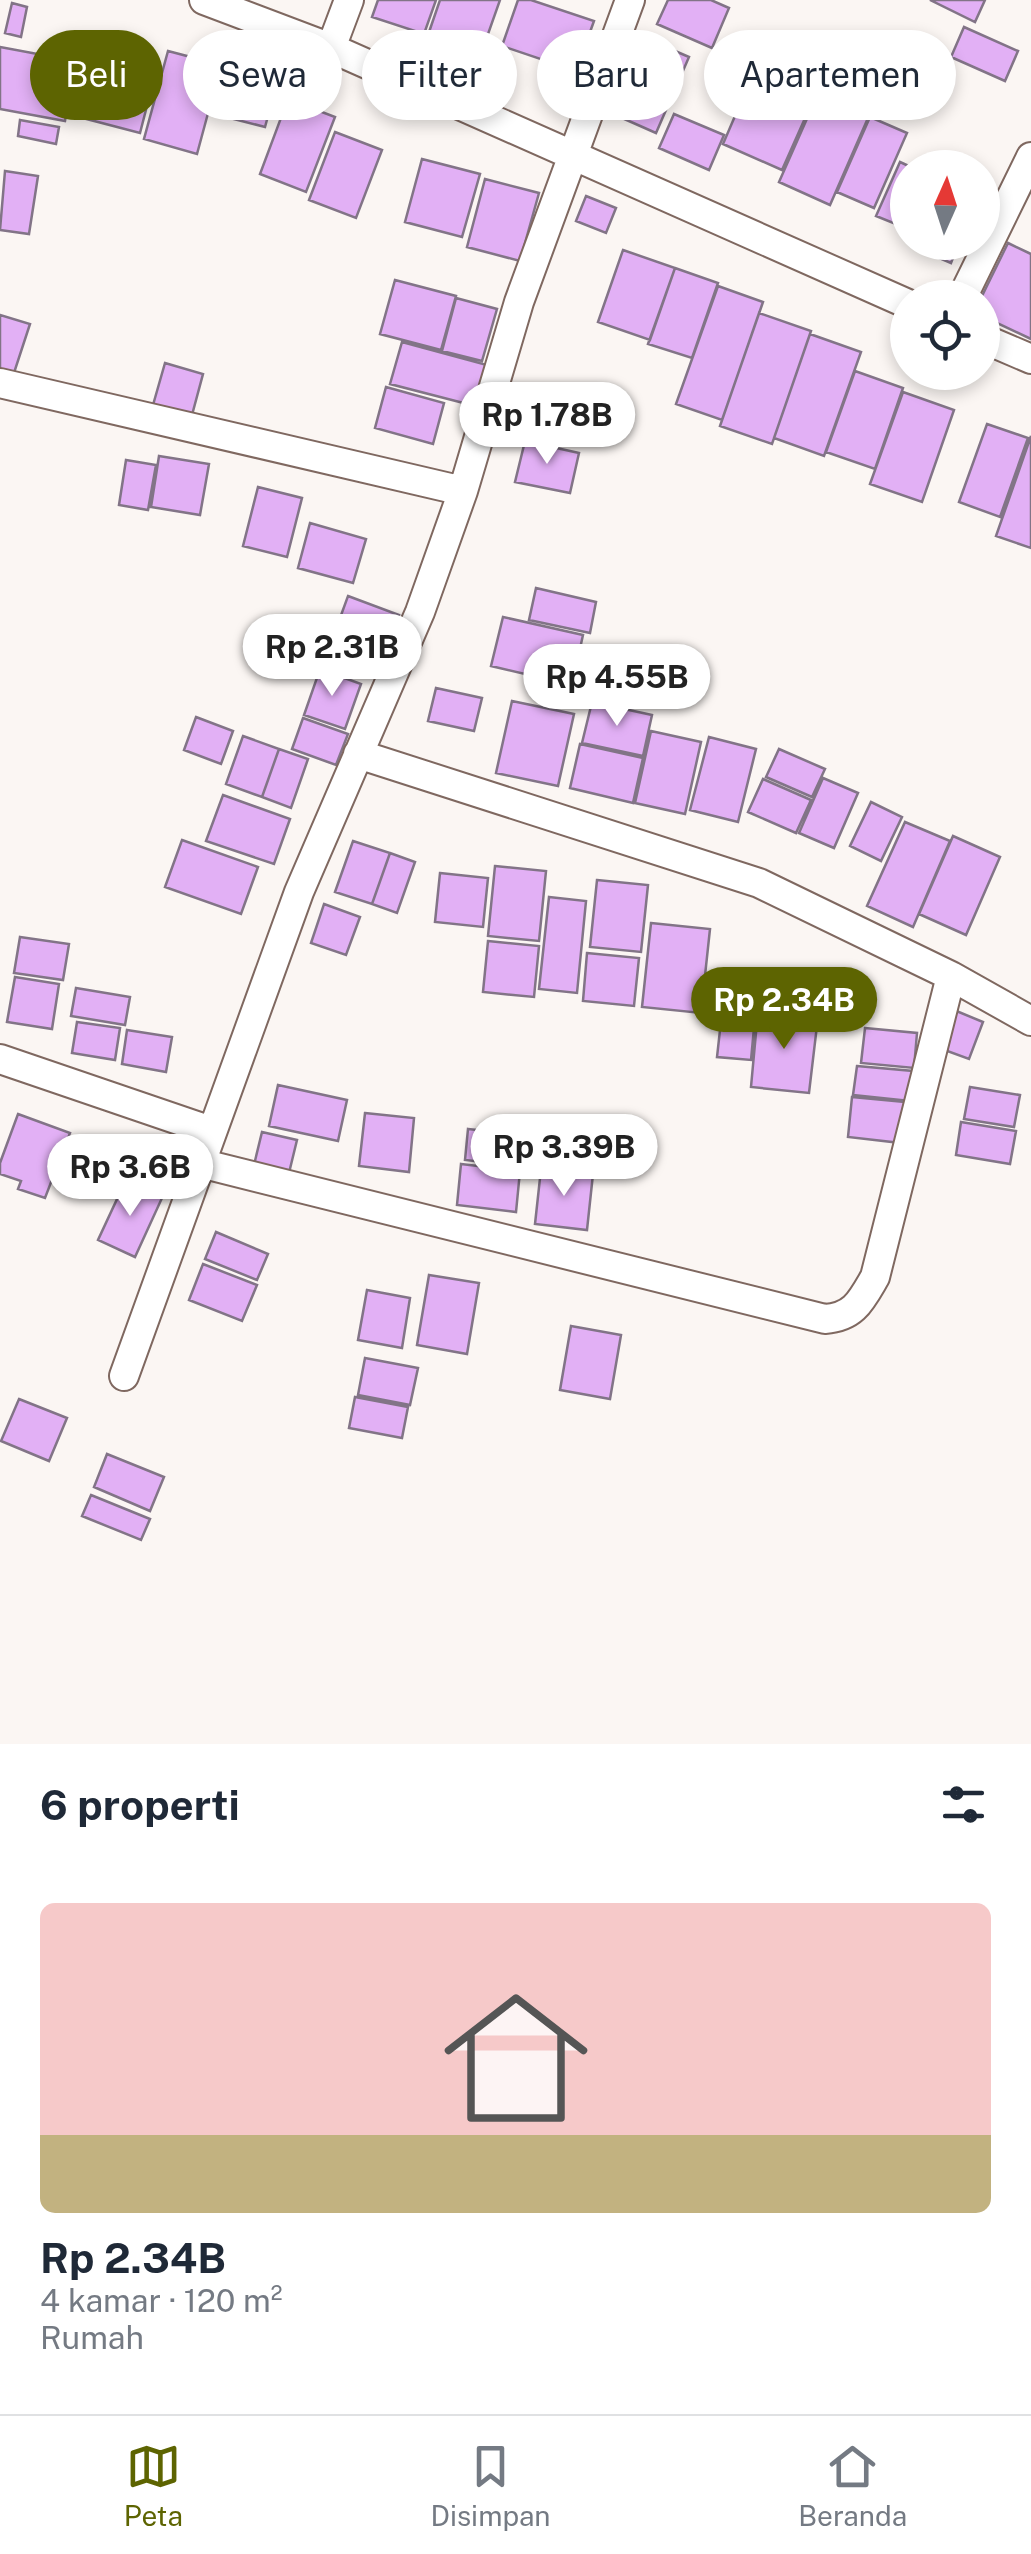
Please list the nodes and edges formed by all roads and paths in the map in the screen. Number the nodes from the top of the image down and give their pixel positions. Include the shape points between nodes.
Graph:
1 (204, 0) edge
2 (349, 0) edge
3 (630, 0) edge
4 (283, 30) edge
5 (337, 30) edge
6 (342, 53) edge
7 (575, 156) junction
8 (1031, 157) edge
9 (971, 280) edge
10 (890, 296) edge
11 (1000, 346) edge
12 (1031, 359) edge
13 (0, 383) edge
14 (463, 491) junction
15 (358, 754) junction
16 (951, 976) junction
17 (1031, 1021) edge
18 (0, 1059) edge
19 (211, 1131) junction
20 (200, 1163) junction
21 (124, 1376) dead end

1 - 4 street
2 - 5 street
3 - 7 street
6 - 7 street
7 - 10 street
7 - 14 street via 519,302
8 - 9 street
11 - 12 street
13 - 14 street
14 - 15 street
15 - 16 street via 759,882
15 - 19 street
16 - 17 street
16 - 20 street via 875,1277 843,1318 825,1319
18 - 19 street
19 - 20 street
20 - 21 street

